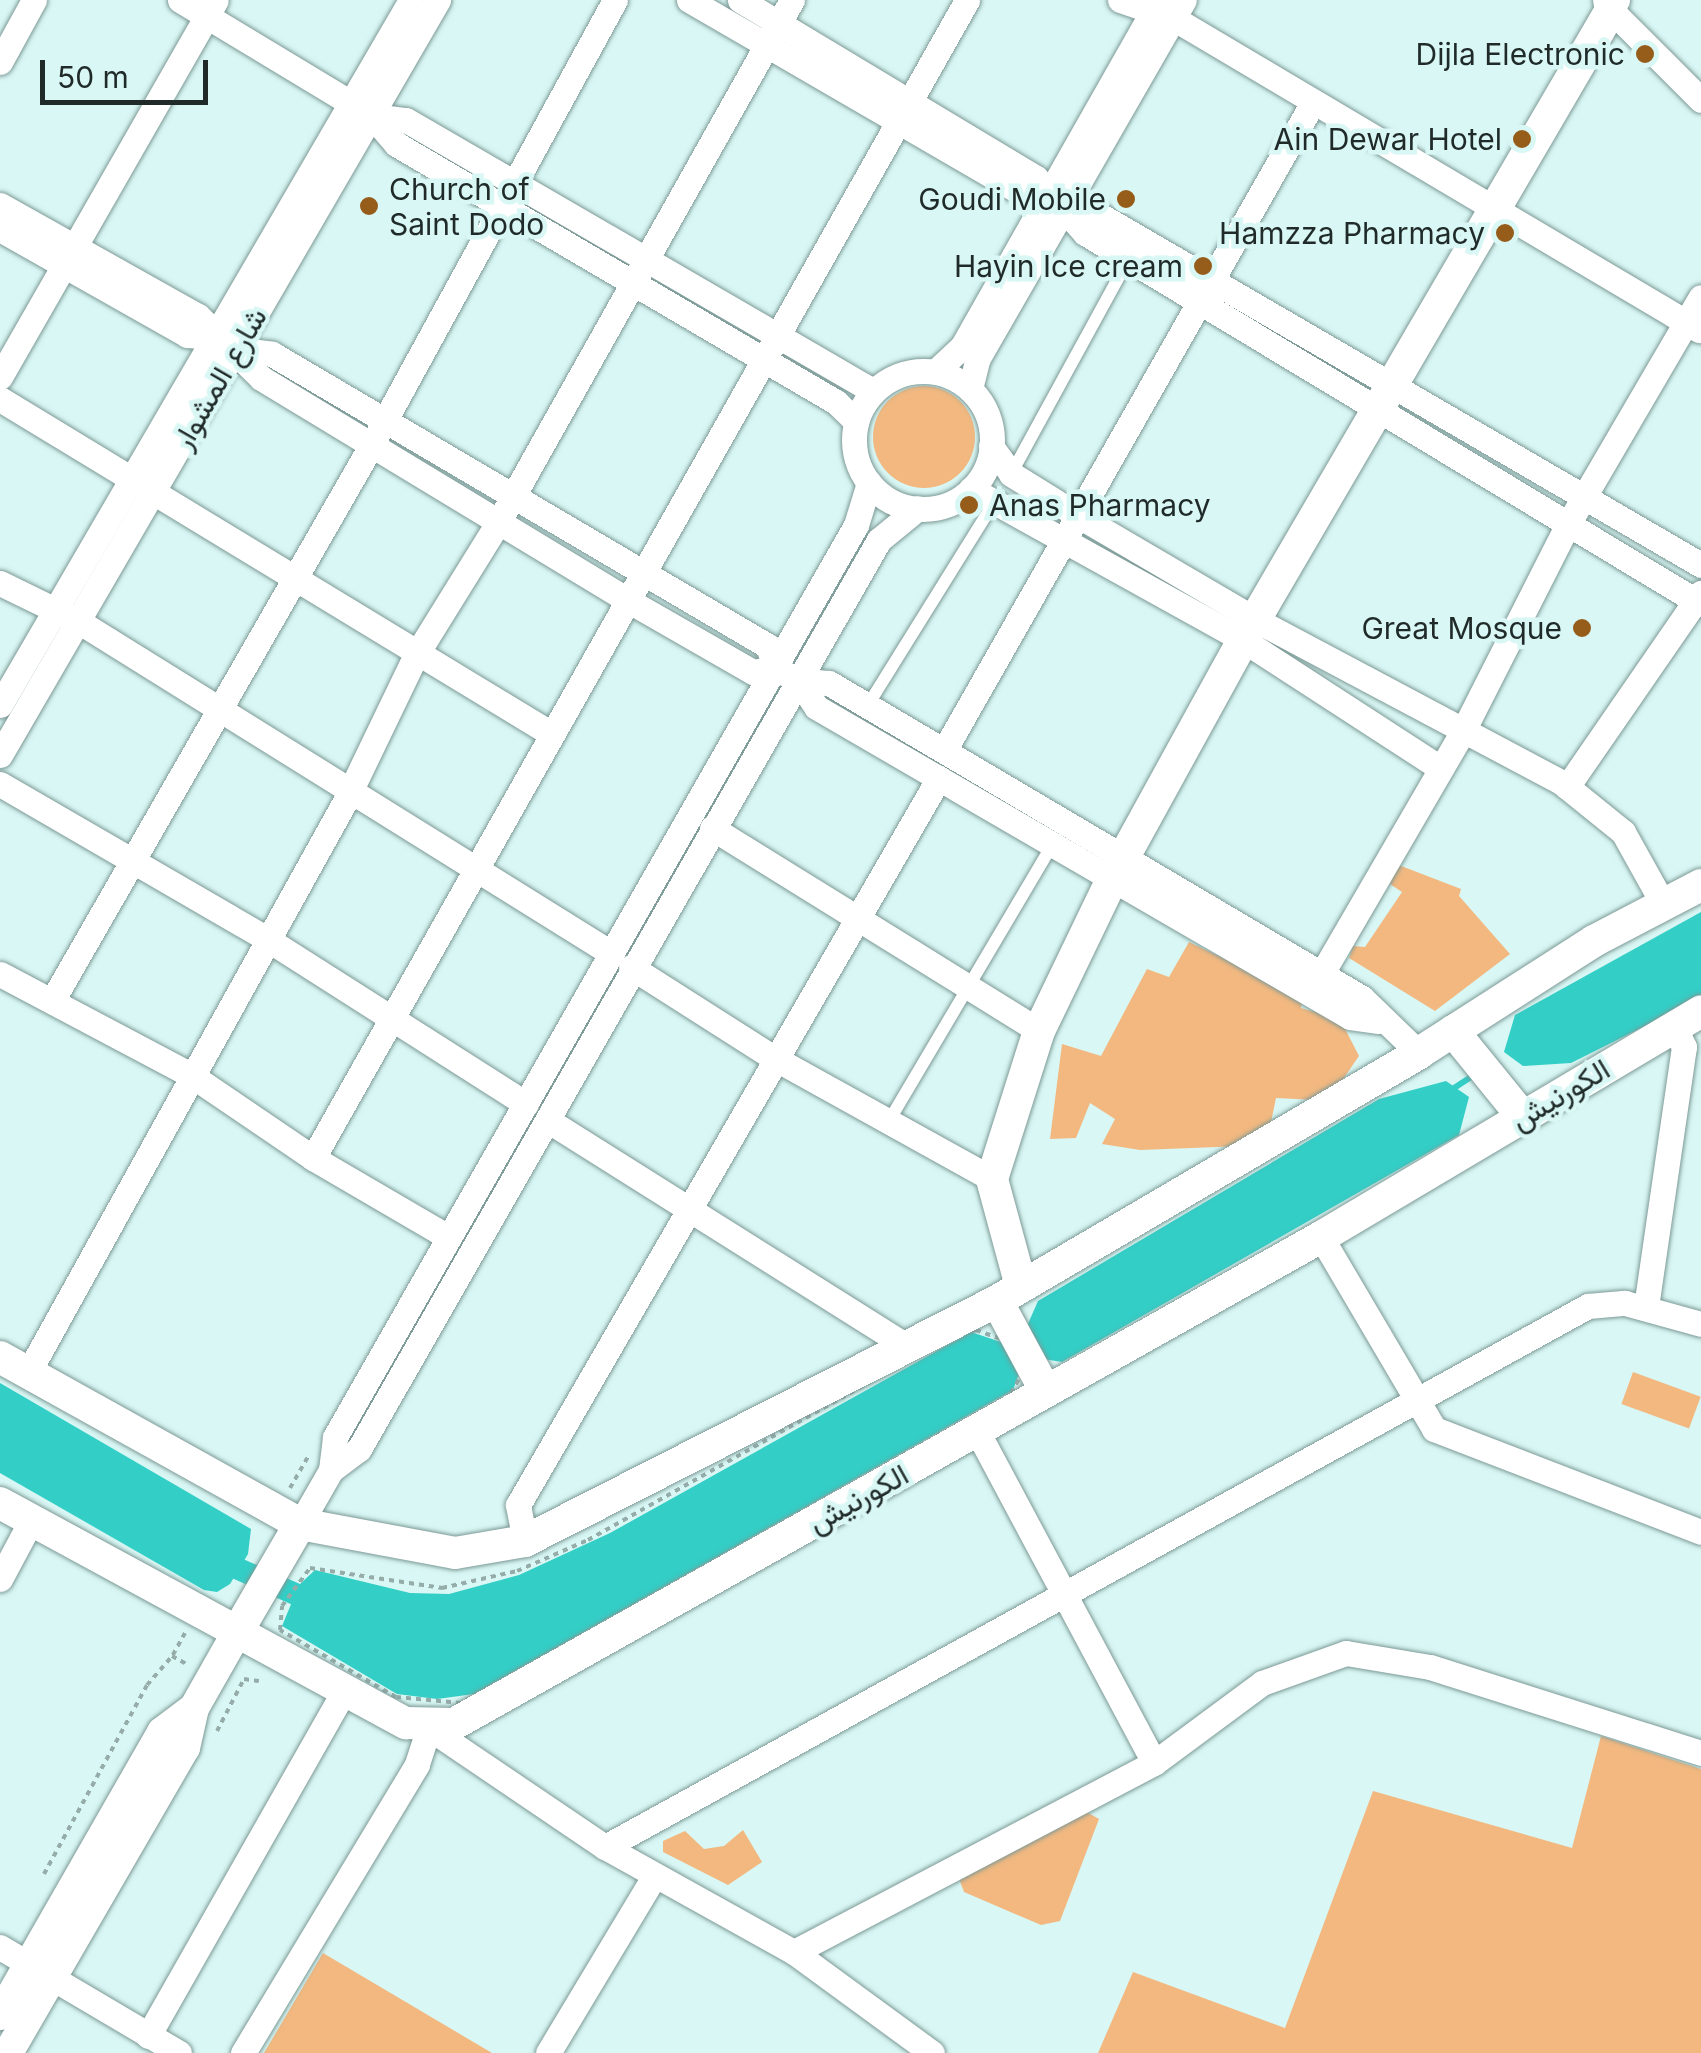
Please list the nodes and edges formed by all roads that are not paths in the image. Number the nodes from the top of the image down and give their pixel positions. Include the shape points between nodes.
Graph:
1 (34, 0) edge
2 (180, 0) edge
3 (410, 0) edge
4 (438, 0) edge
5 (615, 0) edge
6 (689, 0) edge
7 (740, 0) edge
8 (792, 0) edge
9 (968, 0) edge
10 (1120, 0) edge
11 (1606, 2) edge
12 (1164, 5) edge
13 (212, 8) edge
14 (779, 23) junction
15 (763, 46) junction
16 (0, 62) edge
17 (1701, 100) edge
18 (1312, 104) junction
19 (362, 110) junction
20 (902, 114) junction
21 (512, 184) junction
22 (1055, 201) junction
23 (0, 205) edge
24 (499, 208) junction
25 (1496, 209) junction
26 (0, 229) edge
27 (69, 256) junction
28 (1128, 260) junction
29 (645, 261) junction
30 (632, 284) junction
31 (1204, 291) junction
32 (1701, 297) edge
33 (1694, 327) edge
34 (224, 343) junction
35 (772, 350) junction
36 (936, 372) junction
37 (0, 377) edge
38 (970, 389) junction
39 (874, 391) junction
40 (1389, 397) junction
41 (0, 399) edge
42 (383, 420) junction
43 (856, 421) junction
44 (372, 444) junction
45 (991, 446) junction
46 (1011, 474) junction
47 (869, 483) junction
48 (142, 488) junction
49 (971, 489) junction
50 (512, 497) junction
51 (996, 498) junction
52 (1583, 498) junction
53 (918, 508) junction
54 (498, 523) junction
55 (1567, 526) junction
56 (1072, 527) junction
57 (1701, 566) edge
58 (645, 576) junction
59 (292, 580) junction
60 (0, 582) edge
61 (1699, 600) edge
62 (629, 602) junction
63 (53, 611) junction
64 (78, 622) junction
65 (1249, 630) junction
66 (416, 656) junction
67 (787, 674) junction
68 (868, 705) junction
69 (0, 706) edge
70 (216, 712) junction
71 (1464, 729) junction
72 (550, 733) junction
73 (944, 749) junction
74 (0, 756) edge
75 (1440, 768) junction
76 (939, 778) junction
77 (0, 784) edge
78 (1567, 786) junction
79 (348, 796) junction
80 (712, 828) junction
81 (1054, 842) junction
82 (131, 861) junction
83 (1120, 866) junction
84 (474, 871) junction
85 (1701, 885) edge
86 (1662, 902) junction
87 (856, 918) junction
88 (267, 939) junction
89 (621, 960) junction
90 (0, 974) edge
91 (1321, 975) junction
92 (968, 987) junction
93 (52, 1001) junction
94 (393, 1017) junction
95 (1687, 1018) edge
96 (1380, 1021) junction
97 (1039, 1031) junction
98 (1457, 1036) junction
99 (1419, 1053) junction
100 (774, 1058) junction
101 (191, 1075) junction
102 (526, 1104) junction
103 (1514, 1107) junction
104 (550, 1122) junction
105 (889, 1122) junction
106 (313, 1158) junction
107 (992, 1179) junction
108 (687, 1206) junction
109 (448, 1237) junction
110 (1321, 1237) junction
111 (1007, 1302) junction
112 (1646, 1308) junction
113 (1701, 1324) edge
114 (910, 1348) junction
115 (14, 1365) edge
116 (1033, 1385) junction
117 (1414, 1396) junction
118 (977, 1431) junction
119 (332, 1470) junction
120 (0, 1502) edge
121 (32, 1522) junction
122 (1701, 1532) edge
123 (293, 1537) junction
124 (525, 1541) junction
125 (0, 1579) edge
126 (1065, 1596) junction
127 (242, 1624) junction
128 (344, 1691) junction
129 (428, 1728) junction
130 (1701, 1753) edge
131 (1154, 1763) junction
132 (605, 1847) junction
133 (654, 1878) junction
134 (0, 1947) edge
135 (794, 1952) junction
136 (41, 1971) junction
137 (0, 2015) edge
138 (148, 2036) junction
139 (8, 2053) edge
140 (179, 2053) edge
141 (244, 2053) edge
142 (548, 2053) edge
143 (932, 2053) edge

1 - 16 street
2 - 13 street
3 - 19 street, شارع المشوار
4 - 19 street, شارع المشوار
5 - 21 street
6 - 15 street
7 - 14 street
8 - 14 street
9 - 20 street
10 - 12 street
11 - 17 street
11 - 25 main road
12 - 18 street
12 - 22 street
13 - 19 street
13 - 27 street
14 - 15 street
14 - 20 street
15 - 20 street
15 - 29 street
18 - 25 street
18 - 31 street
19 - 21 street via 406,120
19 - 24 street via 396,144
19 - 34 street, شارع المشوار
20 - 22 street via 1036,178
20 - 35 street
21 - 24 street
21 - 29 street
22 - 28 street via 1085,233
22 - 31 street via 1096,214
22 - 36 street via 962,347
22 - 38 street via 978,358
23 - 27 street
24 - 30 street
24 - 42 street
25 - 33 street
25 - 40 main road
26 - 27 street
27 - 34 street via 187,335
27 - 37 street
28 - 31 street
28 - 46 lane
29 - 30 street
29 - 35 street
30 - 35 street
30 - 50 street
31 - 40 street
31 - 56 street
32 - 33 street
33 - 52 street
34 - 42 street via 272,354
34 - 44 street via 261,378
34 - 48 street, شارع المشوار
35 - 39 street
35 - 43 street
35 - 58 street
36 - 38 street
36 - 39 street via 903,374
38 - 45 street via 987,415
39 - 43 street
40 - 52 street
40 - 55 street
40 - 65 main road
41 - 48 street
42 - 44 street
42 - 50 street
43 - 47 street via 856,454
44 - 54 street
44 - 59 street
45 - 46 street
45 - 49 street
46 - 56 street
47 - 53 street via 882,496
47 - 67 street
48 - 59 street
48 - 63 street, شارع المشوار
48 - 64 street, شارع المشوار
49 - 51 street
49 - 53 street via 944,505
50 - 54 street
50 - 58 street
51 - 56 street
51 - 68 lane
52 - 55 street
52 - 57 street
53 - 67 street via 879,540
54 - 62 street
54 - 66 street
55 - 61 street
55 - 71 street
56 - 65 street
56 - 73 street
58 - 62 street
58 - 67 street via 768,646
59 - 66 street
59 - 70 street
60 - 63 street
61 - 78 street
62 - 67 street via 753,672
62 - 72 street
63 - 64 street
63 - 69 street, شارع المشوار
64 - 70 street
64 - 74 street, شارع المشوار
65 - 71 street
65 - 75 street
65 - 83 main road
66 - 72 street
66 - 79 street
67 - 68 street via 829,684
67 - 76 street via 816,706
67 - 80 street
67 - 89 street
68 - 73 street
70 - 79 street
70 - 82 street
71 - 75 street
71 - 78 street
72 - 84 street
73 - 83 street
75 - 91 street
76 - 81 street
76 - 87 street
77 - 82 street
78 - 86 street via 1623,832
79 - 84 street
79 - 88 street
80 - 87 street
80 - 89 street
81 - 83 street
81 - 92 lane
82 - 88 street
82 - 93 street
83 - 91 street
83 - 96 street via 1350,1017
83 - 97 main road
84 - 89 street
84 - 94 street
85 - 86 main road
86 - 98 main road
87 - 92 street
87 - 100 street
88 - 94 street
88 - 101 street
89 - 100 street
89 - 102 street
89 - 104 street
90 - 93 street
91 - 96 street via 1362,998
92 - 97 street
92 - 105 lane
93 - 101 street
94 - 102 street
94 - 106 street
95 - 103 main road, الكورنيش
95 - 112 street
96 - 99 street
97 - 107 main road
98 - 99 main road
98 - 103 main road
99 - 111 main road
100 - 105 street
100 - 108 street
101 - 106 street
101 - 115 street
102 - 109 street
103 - 110 main road, الكورنيش
104 - 108 street
104 - 119 street via 359,1449
105 - 107 street
106 - 109 street
107 - 111 main road
108 - 114 street
108 - 124 street via 518,1505
109 - 119 street via 334,1437
110 - 116 main road, الكورنيش
110 - 117 street
111 - 114 main road
111 - 116 main road
112 - 113 street
112 - 117 street via 1607,1300 1588,1306
114 - 124 main road
115 - 123 main road
116 - 118 main road, الكورنيش
117 - 122 street via 1434,1429
117 - 126 street
118 - 126 street
118 - 129 main road, الكورنيش via 501,1702
119 - 123 street
120 - 121 main road
121 - 125 street
121 - 127 main road
123 - 124 main road via 455,1553
123 - 127 main road
126 - 131 street
126 - 132 street
127 - 128 main road
127 - 136 street via 194,1708 190,1738
128 - 129 main road
128 - 138 street
129 - 132 street
129 - 141 street via 417,1764
130 - 131 street via 1430,1667 1346,1652 1262,1683
131 - 135 street
132 - 133 street
133 - 135 street
133 - 142 street
134 - 136 street
135 - 143 street
136 - 137 street
136 - 138 street
136 - 139 street
138 - 140 street

